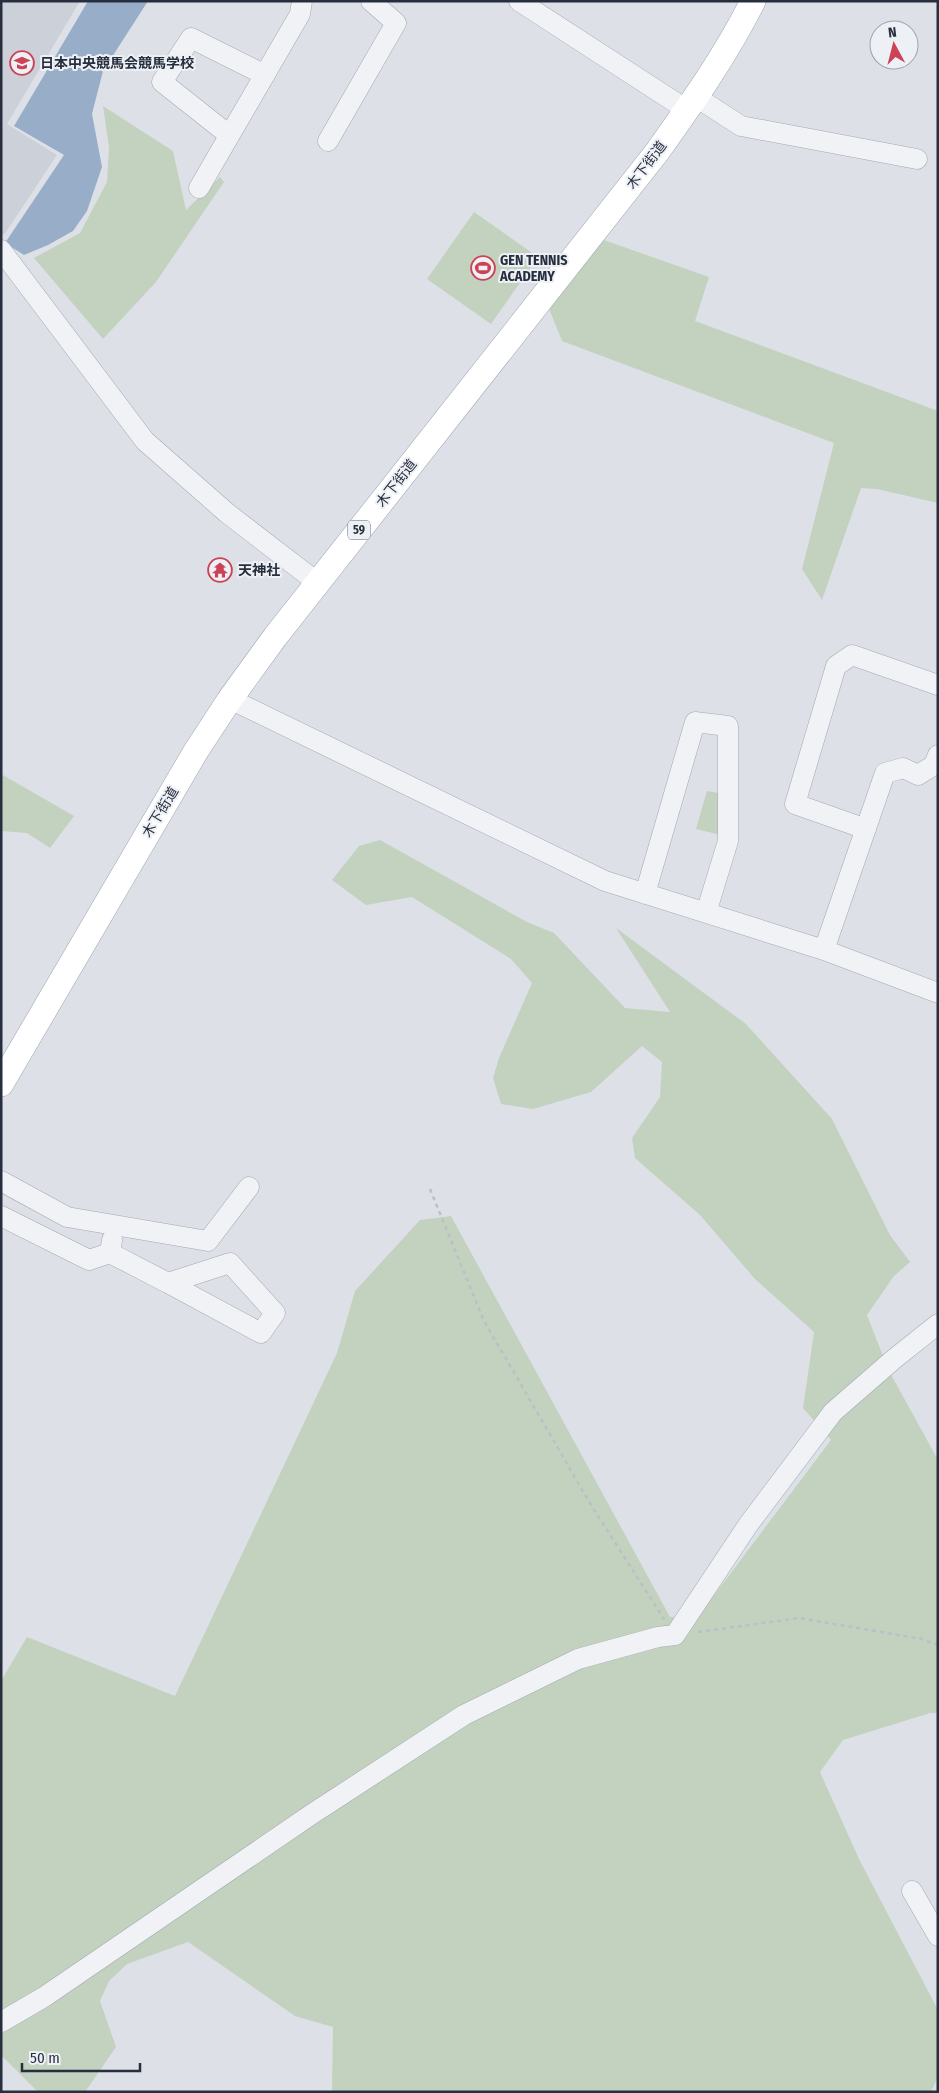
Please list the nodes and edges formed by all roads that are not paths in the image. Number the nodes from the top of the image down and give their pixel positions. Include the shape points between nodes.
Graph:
1 (302, 1) edge
2 (371, 1) edge
3 (519, 1) edge
4 (753, 1) edge
5 (265, 75) junction
6 (692, 104) junction
7 (229, 135) junction
8 (328, 141) dead end
9 (917, 158) dead end
10 (199, 188) dead end
11 (1, 250) edge
12 (318, 583) junction
13 (938, 685) edge
14 (230, 699) junction
15 (938, 756) edge
16 (866, 829) junction
17 (645, 894) junction
18 (706, 913) junction
19 (824, 950) junction
20 (938, 993) edge
21 (1, 1084) edge
22 (1, 1182) edge
23 (249, 1187) dead end
24 (1, 1216) edge
25 (114, 1225) junction
26 (110, 1253) junction
27 (168, 1283) junction
28 (938, 1324) edge
29 (912, 1891) dead end
30 (938, 1936) edge
31 (1, 2022) edge

1 - 5 street via 300,14
2 - 8 street via 396,22
3 - 6 street
4 - 6 main road, 木下街道 / 59
5 - 7 street
5 - 7 street via 191,38 162,82
6 - 9 street via 741,126
6 - 12 main road, 木下街道 / 59
7 - 10 street
11 - 12 street via 145,442
12 - 14 main road, 木下街道 / 59
13 - 16 street via 852,655 836,666 795,804
14 - 17 street via 605,881
14 - 21 main road, 木下街道 / 59 via 141,843
15 - 16 street via 934,765 918,775 903,768 885,774
16 - 19 street
17 - 18 street
17 - 18 street via 696,722 728,726 728,841
18 - 19 street
19 - 20 street
22 - 25 street via 67,1217
23 - 25 street via 208,1241
24 - 26 street via 89,1260
25 - 26 street
26 - 27 street
27 - 27 street via 230,1263 275,1313 261,1333
28 - 31 street via 833,1412 748,1525 675,1635 578,1659 464,1714 44,1998
29 - 30 street

